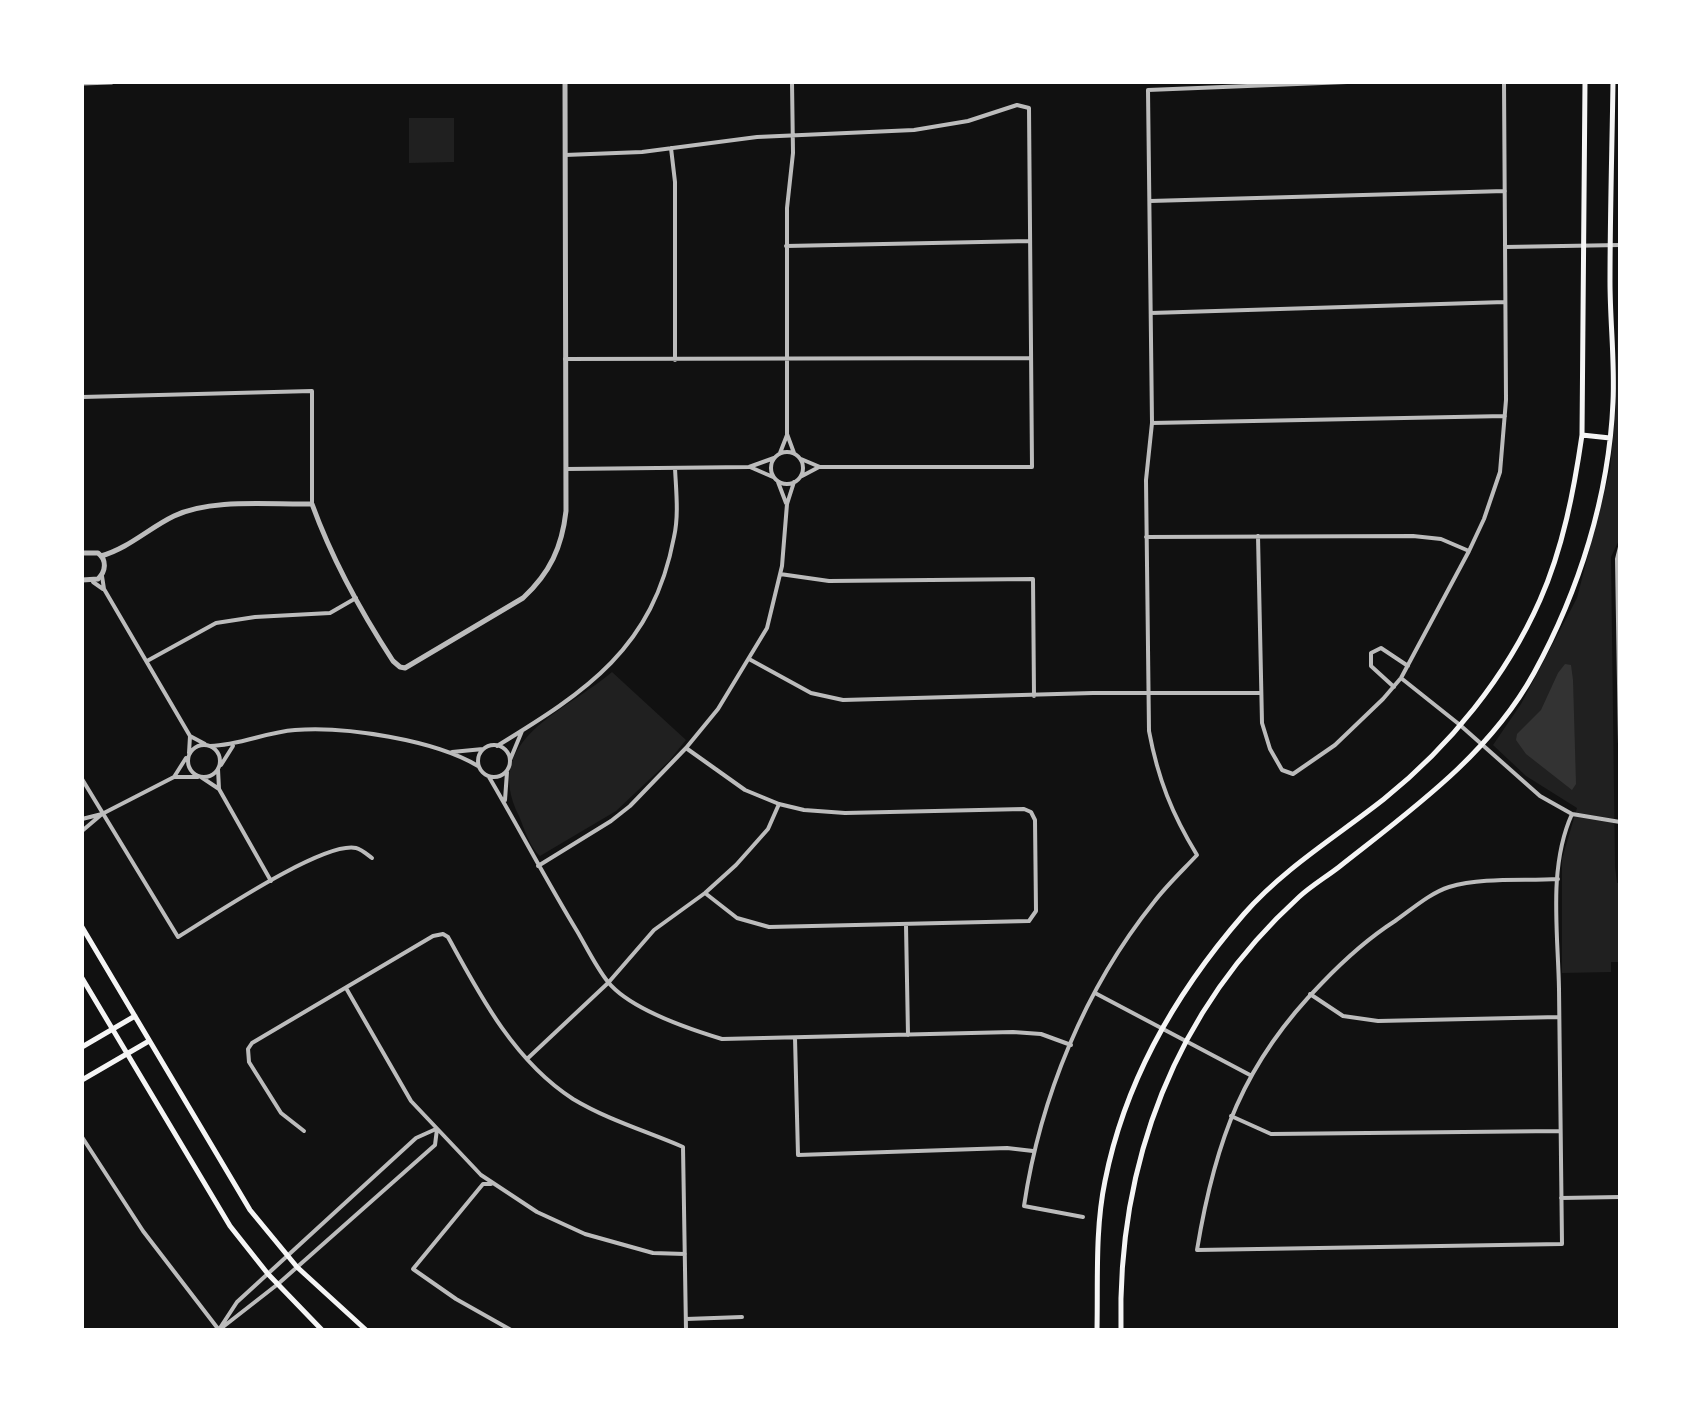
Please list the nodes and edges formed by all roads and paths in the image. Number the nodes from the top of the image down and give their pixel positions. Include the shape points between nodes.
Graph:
1 (111, 82) edge
2 (566, 82) edge
3 (792, 82) edge
4 (1347, 82) edge
5 (1504, 82) edge
6 (1585, 82) edge
7 (1613, 82) edge
8 (82, 83) edge
9 (1315, 83) edge
10 (793, 135) junction
11 (671, 148) junction
12 (565, 155) junction
13 (1504, 191) junction
14 (1150, 201) junction
15 (1030, 241) junction
16 (1611, 245) junction
17 (1620, 245) edge
18 (786, 246) junction
19 (1584, 246) junction
20 (1505, 247) junction
21 (1505, 302) junction
22 (1151, 313) junction
23 (1031, 358) junction
24 (564, 359) junction
25 (787, 359) junction
26 (675, 360) junction
27 (82, 397) edge
28 (1505, 416) junction
29 (1152, 423) junction
30 (787, 434) junction
31 (1582, 435) junction
32 (1610, 438) junction
33 (780, 453) junction
34 (794, 453) junction
35 (774, 458) junction
36 (801, 459) junction
37 (749, 467) junction
38 (820, 467) junction
39 (675, 468) junction
40 (566, 469) junction
41 (776, 479) junction
42 (799, 479) junction
43 (795, 482) junction
44 (312, 504) junction
45 (787, 504) junction
46 (1258, 536) junction
47 (1146, 537) junction
48 (1620, 548) edge
49 (84, 551) edge
50 (1469, 551) junction
51 (115, 552) junction
52 (101, 556) junction
53 (105, 564) junction
54 (780, 574) junction
55 (102, 576) junction
56 (82, 580) edge
57 (93, 582) junction
58 (104, 590) junction
59 (356, 598) junction
60 (1619, 649) edge
61 (749, 659) junction
62 (147, 662) junction
63 (1408, 666) junction
64 (1401, 678) junction
65 (1394, 687) junction
66 (1149, 693) junction
67 (1260, 693) junction
68 (1034, 696) junction
69 (1460, 725) junction
70 (523, 730) junction
71 (190, 736) junction
72 (234, 745) junction
73 (208, 746) junction
74 (497, 746) junction
75 (1481, 746) junction
76 (1620, 746) edge
77 (686, 748) junction
78 (483, 749) junction
79 (451, 752) junction
80 (189, 754) junction
81 (510, 761) junction
82 (478, 766) junction
83 (219, 768) junction
84 (507, 770) junction
85 (174, 777) junction
86 (199, 777) junction
87 (489, 777) junction
88 (82, 779) edge
89 (219, 789) junction
90 (506, 801) junction
91 (779, 804) junction
92 (102, 814) junction
93 (1572, 814) junction
94 (82, 819) edge
95 (1620, 822) edge
96 (82, 831) edge
97 (372, 858) dead end
98 (538, 866) junction
99 (1558, 879) junction
100 (270, 881) junction
101 (705, 893) junction
102 (906, 925) junction
103 (82, 927) edge
104 (82, 978) edge
105 (608, 983) junction
106 (346, 988) junction
107 (1095, 993) junction
108 (1310, 994) junction
109 (135, 1016) junction
110 (1559, 1017) junction
111 (1162, 1029) junction
112 (113, 1030) junction
113 (908, 1035) junction
114 (795, 1038) junction
115 (149, 1041) junction
116 (1185, 1043) junction
117 (1071, 1045) junction
118 (82, 1047) edge
119 (126, 1054) junction
120 (527, 1059) junction
121 (1250, 1075) junction
122 (82, 1080) edge
123 (1231, 1116) junction
124 (437, 1129) junction
125 (304, 1131) dead end
126 (1560, 1131) junction
127 (82, 1137) edge
128 (1033, 1151) junction
129 (492, 1184) junction
130 (1620, 1197) edge
131 (1561, 1198) junction
132 (1083, 1216) dead end
133 (685, 1254) junction
134 (288, 1257) junction
135 (297, 1267) junction
136 (268, 1274) junction
137 (278, 1284) junction
138 (742, 1317) dead end
139 (686, 1319) junction
140 (219, 1329) edge
141 (322, 1329) edge
142 (366, 1329) edge
143 (511, 1329) edge
144 (686, 1329) edge
145 (1097, 1329) edge
146 (1121, 1329) edge

1 - 8 street
2 - 12 street
3 - 10 street
4 - 9 street
5 - 13 street
6 - 19 main road
7 - 16 main road
9 - 14 street via 1148,90
10 - 11 street
10 - 15 street via 914,130 968,121 1017,105 1029,108
10 - 18 street
11 - 12 street
11 - 26 street via 675,182
12 - 24 street
13 - 14 street
13 - 20 street
14 - 22 street
15 - 18 street
15 - 23 street
16 - 17 street
16 - 19 street
16 - 32 main road
18 - 25 street
19 - 20 street
19 - 31 main road
20 - 21 street
21 - 22 street
21 - 28 street
22 - 29 street
23 - 25 street
23 - 38 street via 1032,467
24 - 26 street
24 - 40 street
25 - 26 street
25 - 30 street
27 - 44 street via 312,391
28 - 29 street
28 - 50 street via 1500,472
29 - 47 street
30 - 33 street
30 - 34 street
31 - 32 main road
31 - 69 main road via 1563,533 1540,600 1497,678
32 - 75 main road via 1588,547 1564,614 1518,699
33 - 34 street
33 - 35 street
34 - 36 street
35 - 37 street
35 - 41 street via 771,468
36 - 38 street
36 - 42 street via 804,469
37 - 39 street
37 - 41 street
38 - 42 street
39 - 40 street
39 - 70 street via 675,535 659,590 639,630 588,687
40 - 59 street via 563,535 556,557 539,584 523,598 420,661 400,667
41 - 43 street
41 - 45 street
42 - 43 street
43 - 45 street
44 - 51 street via 201,506 174,516
44 - 59 street via 326,543
45 - 54 street
46 - 47 street
46 - 50 street via 1413,536 1441,539
46 - 67 street
47 - 66 street
48 - 60 street
49 - 52 street
50 - 63 street
51 - 52 street
51 - 53 street
52 - 53 street
53 - 55 street
54 - 61 street via 767,628
54 - 68 street via 829,581 1033,579
55 - 57 street
55 - 58 street
56 - 57 street
57 - 58 street
58 - 62 street
59 - 62 street via 330,613 216,623
60 - 76 street
61 - 68 street via 807,691 833,699
61 - 77 street via 718,709
62 - 71 street
63 - 64 street
63 - 65 street via 1381,648 1371,653 1371,666
64 - 65 street
64 - 69 street
65 - 67 street via 1335,744 1289,774 1282,770 1265,736
66 - 67 street
66 - 68 street
66 - 107 street via 1149,731 1156,770 1176,821 1197,855 1154,902
69 - 75 street
69 - 111 main road via 1385,798 1296,865 1246,912 1190,983
70 - 74 street
70 - 81 street
71 - 73 street
71 - 80 street
72 - 73 street
72 - 79 street via 294,730 324,729
72 - 83 street
73 - 80 street via 197,746
73 - 83 street via 219,754
74 - 78 street
74 - 81 street via 506,751
75 - 93 street via 1540,796
75 - 116 main road via 1421,801 1300,896 1243,957 1207,1005
77 - 91 street via 732,782
77 - 98 street via 630,806
78 - 79 street
78 - 82 street
79 - 82 street
80 - 85 street
80 - 86 street via 189,768
81 - 84 street
82 - 87 street
83 - 86 street via 211,776
83 - 89 street
84 - 87 street
84 - 90 street
85 - 86 street
85 - 92 street
86 - 89 street
87 - 90 street
88 - 92 street
89 - 100 street
90 - 98 street
91 - 101 street via 762,837
91 - 102 street via 830,813 1024,809 1033,814 1033,918 1025,922
92 - 94 street
92 - 96 street
92 - 100 street via 178,937
93 - 95 street
93 - 99 street via 1560,845
97 - 100 street via 357,848 330,851
98 - 105 street
99 - 108 street via 1473,882 1447,887 1363,942
99 - 110 street
101 - 102 street via 737,918 769,927
101 - 105 street via 654,930
102 - 113 street
103 - 109 main road
104 - 112 main road
105 - 114 street via 630,1000 722,1039
105 - 120 street
106 - 120 street via 433,936 444,934 496,1020
106 - 124 street via 402,1087
106 - 125 street via 248,1049 249,1062 281,1113
107 - 111 street
107 - 117 street
108 - 110 street via 1343,1016 1378,1021
108 - 121 street via 1280,1028
109 - 112 main road
109 - 115 main road
110 - 126 street
111 - 116 street
111 - 145 main road via 1129,1096 1105,1181 1098,1243
112 - 118 main road
112 - 119 main road
113 - 114 street
113 - 117 street via 1013,1032 1041,1034
114 - 128 street via 798,1155 1007,1148
115 - 119 main road
115 - 134 main road via 250,1210
116 - 121 street
116 - 146 main road via 1154,1113 1135,1171 1125,1227
117 - 128 street via 1047,1102
119 - 122 main road
119 - 136 main road via 212,1199
120 - 133 street via 573,1099 611,1119 683,1147
121 - 123 street
123 - 126 street via 1271,1134
123 - 131 street via 1207,1190 1197,1250 1562,1244
124 - 129 street
124 - 134 street via 416,1138
124 - 135 street via 435,1145
126 - 131 street
127 - 140 street via 143,1231
128 - 132 street via 1024,1206
129 - 133 street via 537,1212 585,1234 645,1251
129 - 143 street via 483,1184 413,1269 456,1299
130 - 131 street
133 - 139 street
134 - 135 main road
134 - 136 street
135 - 137 street
135 - 142 main road
136 - 137 main road
136 - 140 street via 237,1302
137 - 140 street
137 - 141 main road
138 - 139 street
139 - 144 street

